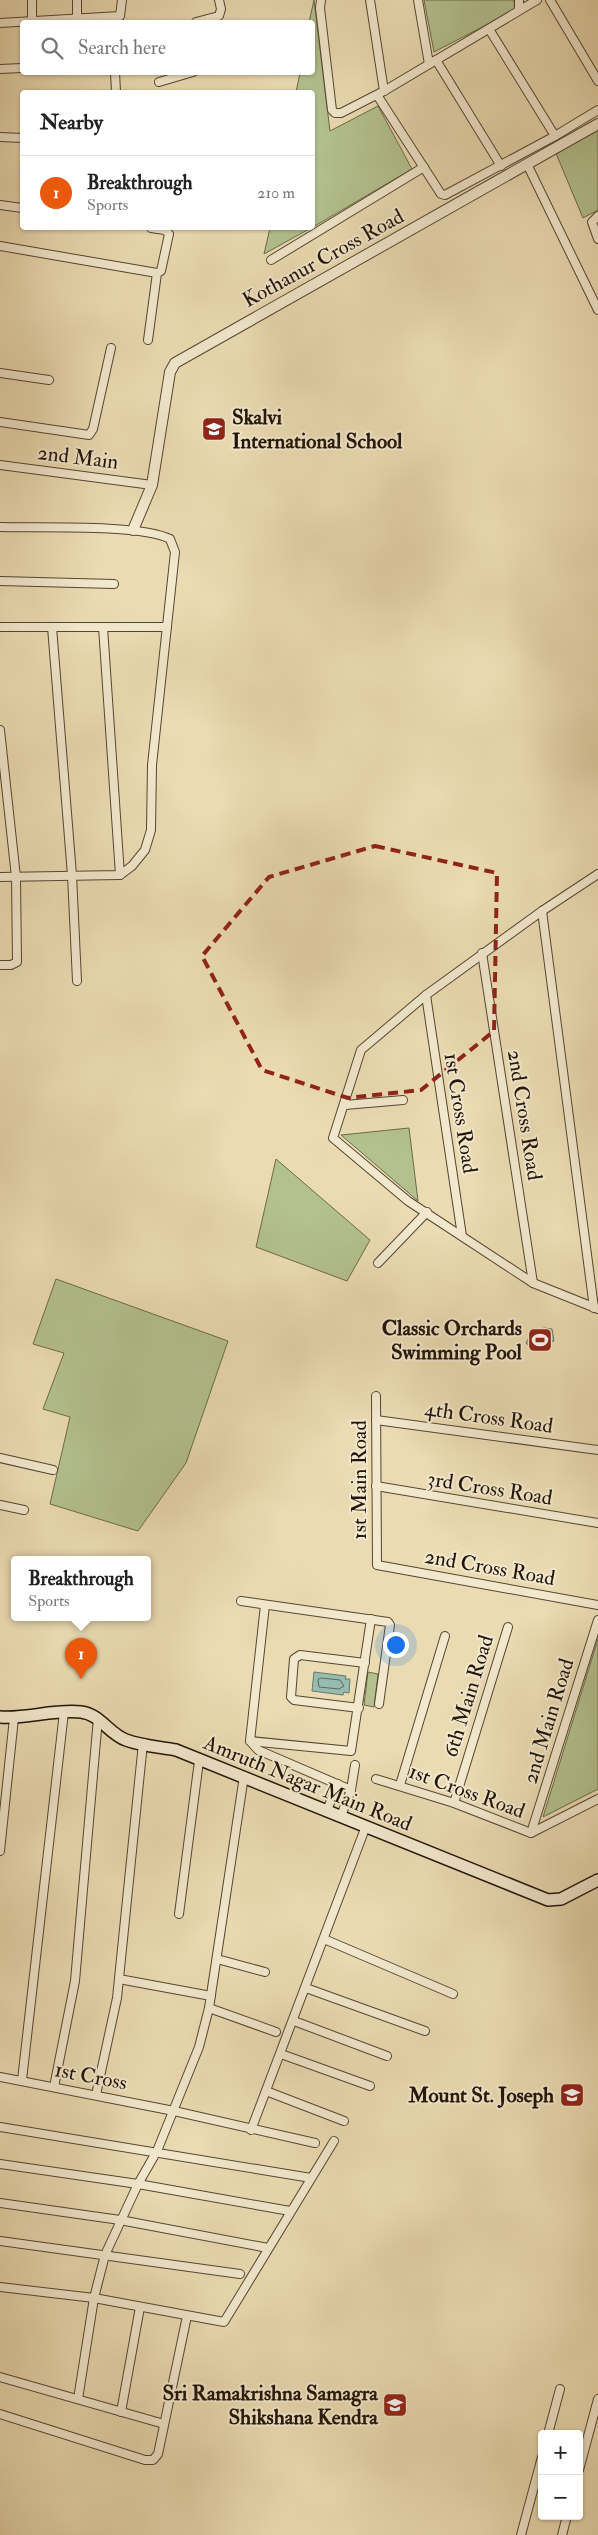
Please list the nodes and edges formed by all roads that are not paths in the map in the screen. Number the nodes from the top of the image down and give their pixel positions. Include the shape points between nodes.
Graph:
1 (32, 0) edge
2 (77, 0) edge
3 (122, 0) edge
4 (219, 0) edge
5 (321, 0) edge
6 (370, 0) edge
7 (418, 0) edge
8 (519, 0) edge
9 (537, 0) edge
10 (550, 0) edge
11 (519, 10) junction
12 (77, 19) junction
13 (32, 20) edge
14 (54, 20) edge
15 (204, 20) edge
16 (20, 22) edge
17 (0, 23) edge
18 (489, 29) junction
19 (436, 60) junction
20 (429, 64) junction
21 (20, 68) edge
22 (0, 69) edge
23 (115, 75) edge
24 (183, 75) edge
25 (598, 80) edge
26 (159, 82) dead end
27 (116, 90) edge
28 (381, 93) junction
29 (598, 110) edge
30 (598, 124) edge
31 (555, 136) junction
32 (0, 137) edge
33 (20, 138) edge
34 (527, 164) junction
35 (501, 166) junction
36 (424, 167) junction
37 (0, 205) edge
38 (20, 208) edge
39 (598, 216) edge
40 (165, 230) edge
41 (598, 239) edge
42 (0, 246) edge
43 (271, 260) dead end
44 (157, 274) junction
45 (598, 310) edge
46 (148, 340) dead end
47 (111, 348) dead end
48 (0, 373) edge
49 (49, 380) dead end
50 (0, 422) edge
51 (0, 465) edge
52 (152, 485) junction
53 (0, 526) edge
54 (133, 530) junction
55 (0, 582) edge
56 (114, 584) dead end
57 (0, 627) edge
58 (52, 627) junction
59 (103, 627) junction
60 (167, 627) junction
61 (0, 730) edge
62 (598, 874) edge
63 (72, 875) junction
64 (120, 875) junction
65 (0, 877) edge
66 (16, 877) junction
67 (542, 911) junction
68 (482, 954) junction
69 (0, 965) edge
70 (77, 981) dead end
71 (426, 995) junction
72 (403, 1100) dead end
73 (345, 1105) junction
74 (427, 1212) junction
75 (462, 1236) junction
76 (378, 1264) dead end
77 (533, 1283) junction
78 (596, 1308) edge
79 (376, 1396) dead end
80 (376, 1420) junction
81 (598, 1450) edge
82 (0, 1458) edge
83 (53, 1470) dead end
84 (376, 1486) junction
85 (0, 1505) edge
86 (24, 1510) dead end
87 (598, 1523) edge
88 (377, 1564) joint
89 (241, 1601) dead end
90 (265, 1605) junction
91 (598, 1605) edge
92 (371, 1619) junction
93 (598, 1620) edge
94 (508, 1627) dead end
95 (445, 1636) dead end
96 (365, 1663) junction
97 (379, 1704) dead end
98 (359, 1708) junction
99 (64, 1712) junction
100 (0, 1716) edge
101 (14, 1718) junction
102 (98, 1718) junction
103 (250, 1741) junction
104 (143, 1743) junction
105 (199, 1761) junction
106 (355, 1765) dead end
107 (244, 1776) junction
108 (376, 1779) dead end
109 (338, 1784) junction
110 (400, 1785) junction
111 (351, 1790) junction
112 (598, 1799) edge
113 (454, 1803) junction
114 (327, 1810) junction
115 (341, 1816) junction
116 (366, 1826) junction
117 (531, 1833) junction
118 (0, 1851) edge
119 (598, 1880) edge
120 (179, 1914) dead end
121 (324, 1939) junction
122 (217, 1959) junction
123 (264, 1972) dead end
124 (119, 1979) junction
125 (306, 1988) junction
126 (453, 1994) dead end
127 (211, 1996) junction
128 (209, 2008) junction
129 (294, 2021) junction
130 (425, 2031) dead end
131 (276, 2032) dead end
132 (281, 2054) junction
133 (387, 2056) dead end
134 (0, 2077) edge
135 (22, 2080) junction
136 (370, 2086) dead end
137 (54, 2087) junction
138 (266, 2091) junction
139 (96, 2095) junction
140 (174, 2111) junction
141 (344, 2121) dead end
142 (0, 2126) edge
143 (251, 2130) junction
144 (334, 2141) dead end
145 (315, 2143) dead end
146 (157, 2151) junction
147 (0, 2164) edge
148 (311, 2178) junction
149 (138, 2184) junction
150 (0, 2203) edge
151 (290, 2211) junction
152 (120, 2220) junction
153 (0, 2241) edge
154 (268, 2248) junction
155 (104, 2254) junction
156 (240, 2274) dead end
157 (0, 2287) edge
158 (94, 2298) junction
159 (140, 2307) junction
160 (187, 2316) junction
161 (0, 2377) edge
162 (560, 2389) dead end
163 (598, 2398) edge
164 (78, 2399) junction
165 (121, 2412) junction
166 (0, 2414) edge
167 (164, 2424) junction
168 (549, 2430) edge
169 (583, 2455) edge
170 (538, 2472) edge
171 (566, 2520) edge
172 (521, 2535) edge
173 (562, 2535) edge

1 - 13 street
2 - 12 street
3 - 12 street via 120,16
4 - 15 street via 220,16
5 - 28 street via 332,110 341,113
6 - 28 street
7 - 20 street
8 - 11 street
9 - 11 street
10 - 25 street
11 - 18 street
12 - 14 street
16 - 17 street
18 - 19 street
18 - 31 street
19 - 20 street
19 - 35 street
20 - 28 street
21 - 22 street
23 - 27 street
24 - 26 street
28 - 36 street
29 - 31 street
30 - 34 street, Kothanur Cross Road
31 - 35 street
32 - 33 street
34 - 45 street
34 - 52 street, Kothanur Cross Road via 175,363 170,372
35 - 36 street via 445,195
36 - 43 street
37 - 38 street
39 - 41 street via 592,222
40 - 44 street via 169,234 161,271
42 - 44 street
44 - 46 street
47 - 50 street via 89,435
48 - 49 street
51 - 52 street, 2nd Main
52 - 54 street, Kothanur Cross Road
53 - 54 street
54 - 60 street via 164,536 173,542 176,552
55 - 56 street
57 - 58 street
58 - 59 street
58 - 63 street
59 - 60 street
59 - 64 street
60 - 64 street via 152,765 151,830 145,850
61 - 66 street
62 - 67 street
63 - 64 street
63 - 66 street
63 - 70 street
65 - 66 street
66 - 69 street via 18,962
67 - 68 street
67 - 78 street
68 - 71 street
68 - 77 street, 2nd Cross Road
71 - 73 street via 361,1050
71 - 75 street, 1st Cross Road
72 - 73 street
73 - 74 street via 333,1138 408,1201
74 - 75 street
74 - 76 street
75 - 77 street
77 - 78 street
79 - 80 street, 1st Main Road
80 - 81 street, 4th Cross Road
80 - 84 street, 1st Main Road
82 - 83 street
84 - 87 street, 3rd Cross Road
84 - 88 street, 1st Main Road
85 - 86 street
88 - 91 street, 2nd Cross Road
89 - 90 street
90 - 92 street
90 - 103 street
92 - 96 street
92 - 97 street via 390,1625
93 - 117 street, 2nd Main Road
94 - 113 street, 6th Main Road
95 - 110 street
96 - 98 street
96 - 98 street via 300,1655 294,1659 290,1697
98 - 103 street via 351,1751
99 - 101 main road, Amruth Nagar Main Road
99 - 102 main road, Amruth Nagar Main Road via 82,1712
99 - 135 street
100 - 101 main road, Amruth Nagar Main Road
101 - 118 street
102 - 104 main road, Amruth Nagar Main Road via 119,1736
102 - 137 street via 75,1980
103 - 109 street via 258,1750
104 - 105 main road, Amruth Nagar Main Road via 176,1750
104 - 124 street
105 - 107 main road, Amruth Nagar Main Road
105 - 120 street
106 - 111 street
107 - 114 main road, Amruth Nagar Main Road
107 - 122 street
108 - 110 street, 1st Cross Road
109 - 111 street
109 - 114 street
110 - 113 street, 1st Cross Road
111 - 115 street
112 - 117 street, 1st Cross Road
113 - 117 street, 1st Cross Road
114 - 115 main road, Amruth Nagar Main Road
115 - 116 main road, Amruth Nagar Main Road
116 - 119 main road, Amruth Nagar Main Road via 548,1900 561,1899
116 - 121 street
121 - 125 street
121 - 126 street
122 - 123 street
122 - 127 street
124 - 127 street
124 - 139 street
125 - 129 street
125 - 130 street
127 - 128 street
128 - 131 street
128 - 140 street via 199,2047
129 - 132 street
129 - 133 street
132 - 136 street
132 - 138 street
134 - 135 street, 1st Cross
135 - 137 street, 1st Cross
137 - 139 street, 1st Cross
138 - 141 street
138 - 143 street
139 - 140 street, 1st Cross
140 - 143 street
140 - 146 street
142 - 146 street
143 - 145 street
144 - 148 street
146 - 148 street
146 - 149 street
147 - 149 street
148 - 151 street
149 - 151 street
149 - 152 street
150 - 152 street
151 - 154 street
152 - 154 street
152 - 155 street
153 - 155 street
154 - 160 street via 224,2322
155 - 156 street
155 - 158 street
157 - 158 street
158 - 159 street
158 - 164 street
159 - 160 street
159 - 165 street
160 - 167 street
161 - 164 street
162 - 168 street
163 - 169 street
164 - 165 street
165 - 167 street
166 - 167 street via 150,2461 158,2454
170 - 172 street
171 - 173 street

